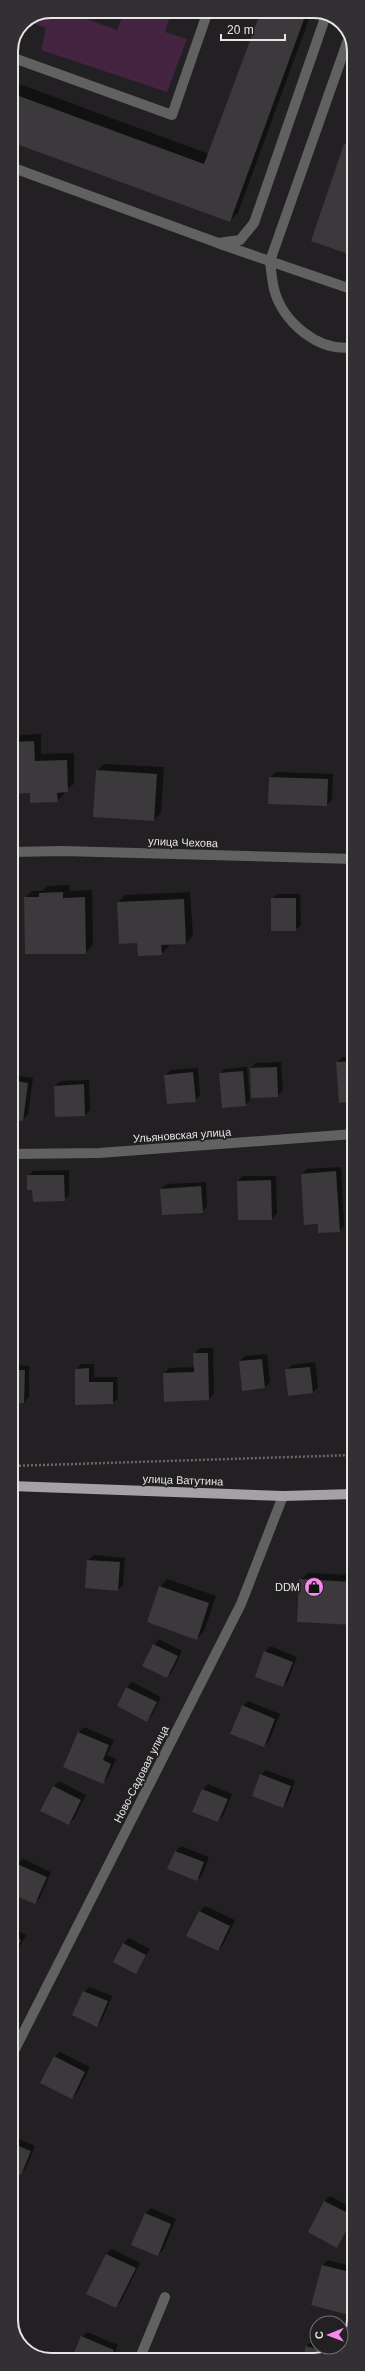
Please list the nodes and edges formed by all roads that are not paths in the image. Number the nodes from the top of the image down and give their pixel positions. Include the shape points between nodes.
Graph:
1 (206, 18) edge
2 (324, 20) edge
3 (346, 44) edge
4 (18, 60) edge
5 (18, 170) edge
6 (218, 243) junction
7 (270, 261) junction
8 (347, 288) edge
9 (347, 346) edge
10 (18, 852) edge
11 (347, 859) edge
12 (347, 1135) edge
13 (18, 1154) edge
14 (18, 1486) edge
15 (347, 1494) edge
16 (283, 1496) junction
17 (18, 2043) edge
18 (165, 2297) dead end
19 (142, 2353) edge

1 - 4 street via 172,115
2 - 6 street via 254,223 240,240
3 - 7 street
5 - 6 street
6 - 7 street
7 - 8 street
7 - 9 street via 274,289 284,313 302,332 324,344
10 - 11 street, улица Чехова
12 - 13 street, Ульяновская улица via 100,1153
14 - 16 main road, улица Ватутина
15 - 16 main road, улица Ватутина
16 - 17 street, Ново-Садовая улица via 241,1604
18 - 19 street

